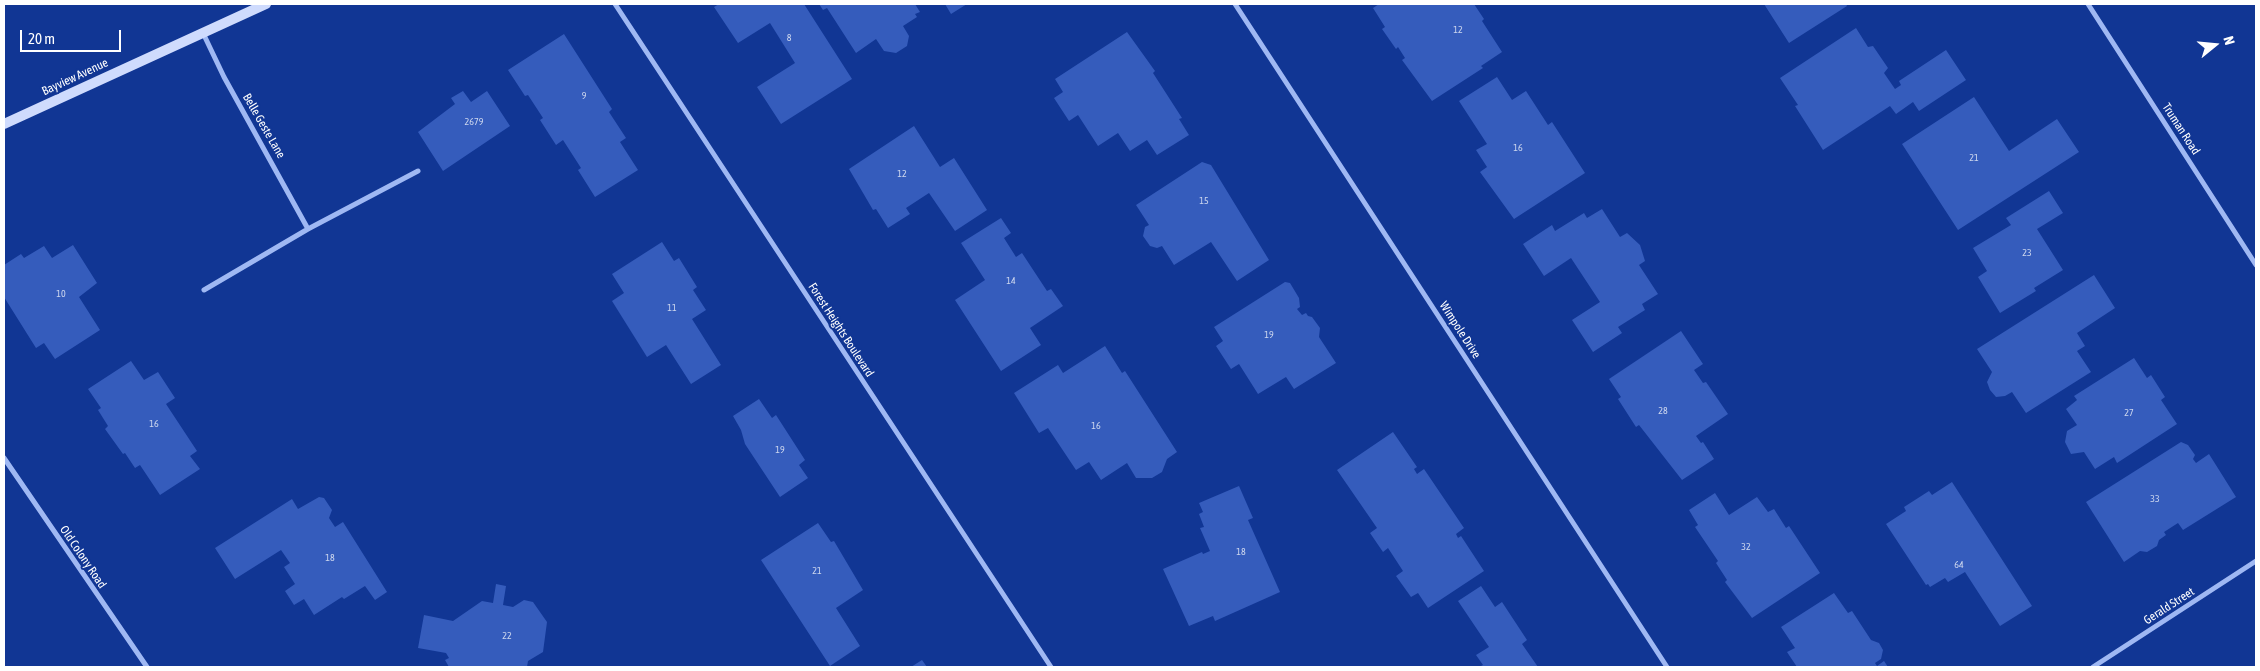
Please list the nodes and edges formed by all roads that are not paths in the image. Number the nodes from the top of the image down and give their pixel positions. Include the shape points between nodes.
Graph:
1 (266, 4) edge
2 (615, 4) edge
3 (1235, 4) edge
4 (2088, 4) edge
5 (203, 33) junction
6 (4, 124) edge
7 (418, 170) dead end
8 (308, 229) junction
9 (2256, 265) edge
10 (204, 290) dead end
11 (4, 458) edge
12 (2256, 561) edge
13 (147, 667) edge
14 (1051, 667) edge
15 (1667, 667) edge
16 (2092, 667) edge

1 - 5 main road, Bayview Avenue
2 - 14 street, Forest Heights Boulevard
3 - 15 street, Wimpole Drive
4 - 9 street, Truman Road
5 - 6 main road, Bayview Avenue
5 - 8 street, Belle Geste Lane
7 - 8 street
8 - 10 street
11 - 13 street, Old Colony Road
12 - 16 street, Gerald Street

